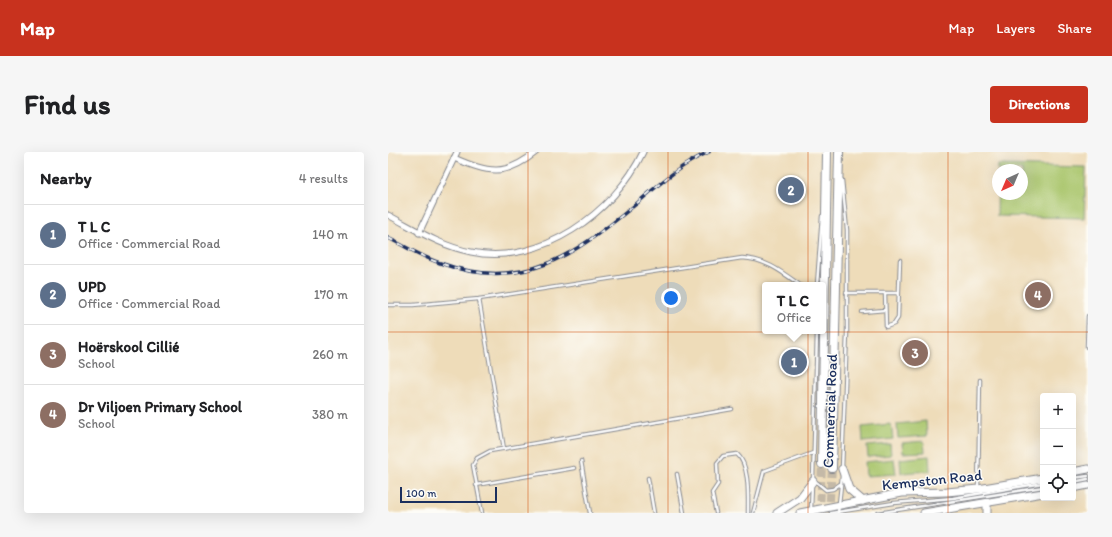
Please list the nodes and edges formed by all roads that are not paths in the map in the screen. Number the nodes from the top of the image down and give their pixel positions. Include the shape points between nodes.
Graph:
1 (457, 152) edge
2 (536, 152) edge
3 (643, 152) edge
4 (828, 152) edge
5 (839, 152) edge
6 (454, 158) junction
7 (839, 164) junction
8 (826, 200) junction
9 (388, 215) edge
10 (419, 233) junction
11 (900, 260) dead end
12 (796, 282) edge
13 (817, 282) edge
14 (825, 282) edge
15 (846, 293) junction
16 (885, 293) junction
17 (898, 293) junction
18 (480, 300) junction
19 (388, 305) edge
20 (885, 310) junction
21 (862, 312) dead end
22 (1088, 316) edge
23 (817, 334) edge
24 (824, 334) edge
25 (1087, 348) dead end
26 (980, 380) dead end
27 (732, 409) dead end
28 (504, 449) junction
29 (813, 453) junction
30 (581, 461) dead end
31 (822, 464) tunnel mouth
32 (574, 468) dead end
33 (832, 468) tunnel mouth
34 (842, 469) junction
35 (1088, 470) edge
36 (1076, 472) edge
37 (677, 474) dead end
38 (1088, 476) edge
39 (648, 478) dead end
40 (1076, 478) edge
41 (1040, 479) edge
42 (1088, 479) edge
43 (813, 480) junction
44 (1076, 481) edge
45 (841, 484) junction
46 (1040, 484) edge
47 (476, 485) junction
48 (1088, 485) edge
49 (1040, 487) edge
50 (1076, 487) edge
51 (978, 489) junction
52 (1040, 494) edge
53 (863, 501) junction
54 (986, 503) junction
55 (838, 511) edge
56 (811, 512) edge
57 (482, 513) edge
58 (590, 513) edge
59 (654, 513) edge
60 (684, 513) edge
61 (716, 513) edge
62 (748, 513) edge
63 (753, 513) edge
64 (777, 513) edge
65 (800, 513) edge
66 (831, 513) edge
67 (878, 513) edge
68 (924, 513) edge
69 (987, 513) edge

1 - 6 street
2 - 6 street via 517,165 499,171 479,169
3 - 10 street via 629,177 608,201 573,230 543,245 527,250 488,254 454,248
4 - 8 main road, Commercial Road
5 - 7 main road, Commercial Road
6 - 10 street
7 - 15 lane, Commercial Road via 846,207
7 - 33 main road, Commercial Road
8 - 13 lane, Commercial Road via 821,221
8 - 14 main road, Commercial Road
9 - 10 street
11 - 17 lane
12 - 18 lane via 768,263 756,258 742,258
15 - 16 lane
15 - 34 lane, Commercial Road
16 - 17 lane
16 - 20 lane
17 - 20 lane via 898,318 892,326 886,327
18 - 19 lane
18 - 28 lane
20 - 21 lane
22 - 25 lane
23 - 29 lane, Commercial Road
24 - 31 main road, Commercial Road
26 - 51 lane
27 - 28 lane
28 - 47 lane via 490,451 474,460
29 - 43 lane, Commercial Road
29 - 63 lane via 764,471
30 - 58 lane
32 - 47 lane
34 - 45 lane, Commercial Road
34 - 53 main road via 849,489
35 - 36 main road
37 - 60 lane
38 - 40 lane
39 - 59 lane
41 - 51 main road, Kempston Road
42 - 44 lane
43 - 45 lane via 826,490
43 - 56 lane, Commercial Road
43 - 64 main road via 800,498
45 - 55 lane, Commercial Road
46 - 55 lane via 953,498 894,502
47 - 57 lane
48 - 50 main road
49 - 67 lane
51 - 53 main road, Kempston Road via 902,493
52 - 54 main road, Kempston Road
53 - 55 main road, Kempston Road
54 - 68 main road, Kempston Road
54 - 69 main road
55 - 56 main road, Kempston Road
55 - 66 lane
56 - 65 main road, Kempston Road
61 - 62 lane via 712,493 718,484 717,463 723,456 737,454 742,461 747,481

